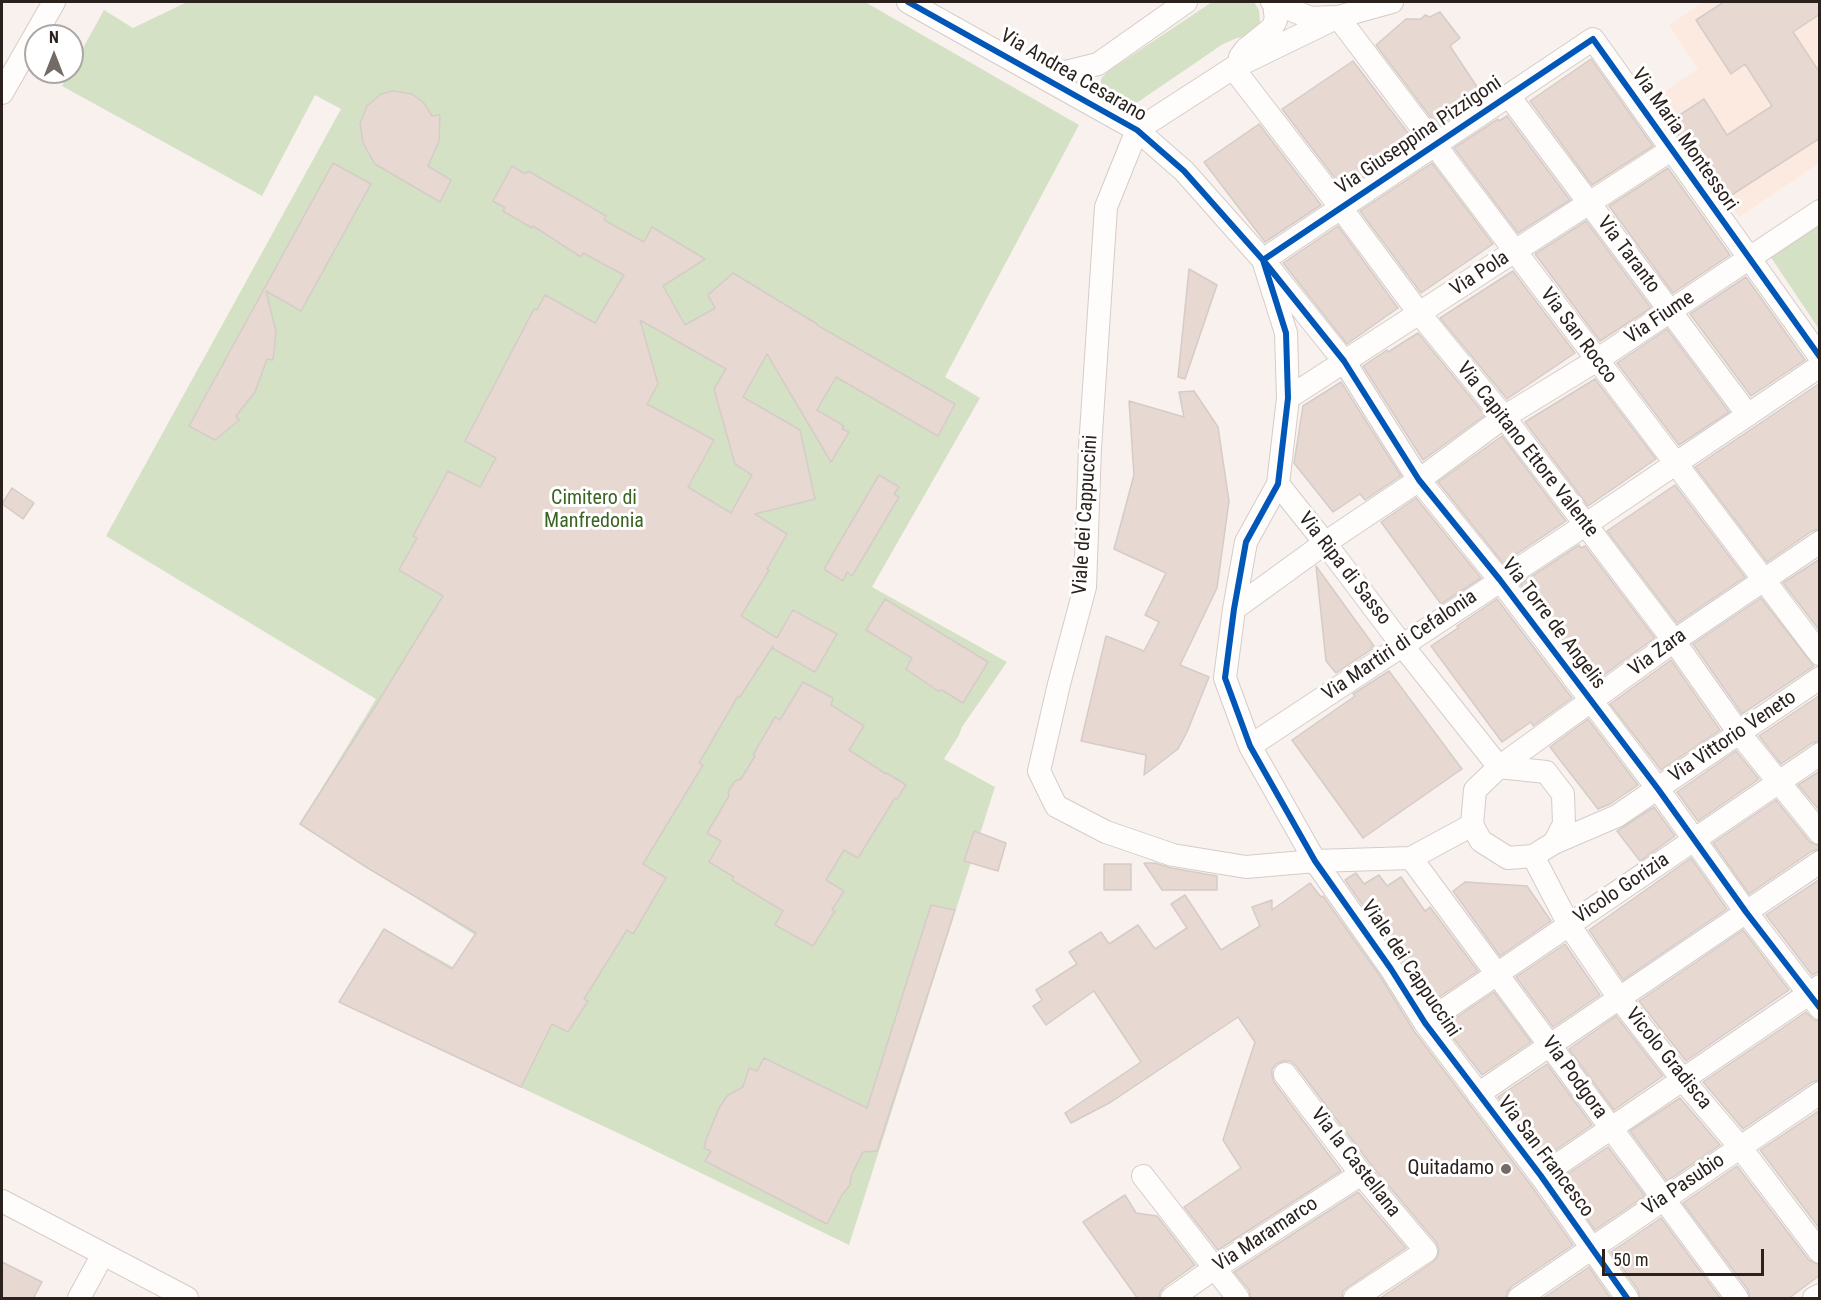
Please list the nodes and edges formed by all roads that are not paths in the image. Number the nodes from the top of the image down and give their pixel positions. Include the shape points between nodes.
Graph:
1 (54, 2) edge
2 (908, 2) edge
3 (1186, 2) edge
4 (1392, 2) edge
5 (1273, 3) edge
6 (1338, 17) junction
7 (1593, 39) joint
8 (1098, 64) junction
9 (1026, 68) junction
10 (1233, 68) junction
11 (2, 92) edge
12 (1509, 96) junction
13 (1087, 103) junction
14 (1137, 130) junction
15 (1435, 146) junction
16 (1671, 150) junction
17 (1589, 202) junction
18 (1341, 208) junction
19 (1820, 211) edge
20 (1515, 251) junction
21 (1748, 259) junction
22 (1263, 260) junction
23 (1670, 311) junction
24 (1419, 313) junction
25 (1820, 357) edge
26 (1597, 360) junction
27 (1344, 362) junction
28 (1820, 366) edge
29 (1288, 398) junction
30 (1748, 415) junction
31 (1504, 417) junction
32 (1675, 463) junction
33 (1419, 480) junction
34 (1278, 484) junction
35 (1585, 525) junction
36 (1820, 542) edge
37 (1325, 543) junction
38 (1500, 580) junction
39 (1764, 581) junction
40 (1234, 609) junction
41 (1674, 641) junction
42 (1402, 645) junction
43 (1820, 654) edge
44 (1820, 678) edge
45 (1592, 702) junction
46 (1739, 733) junction
47 (1250, 746) junction
48 (1820, 754) edge
49 (1498, 767) junction
50 (1778, 782) junction
51 (1658, 789) junction
52 (1472, 825) junction
53 (1820, 833) edge
54 (1694, 840) junction
55 (1554, 843) junction
56 (1533, 856) junction
57 (1411, 858) junction
58 (1315, 861) junction
59 (1820, 862) edge
60 (1746, 912) junction
61 (1569, 925) junction
62 (1496, 974) junction
63 (1816, 996) edge
64 (1619, 998) junction
65 (1425, 1023) junction
66 (1550, 1045) junction
67 (1285, 1074) dead end
68 (1683, 1080) junction
69 (1820, 1092) edge
70 (1478, 1094) junction
71 (1611, 1129) junction
72 (1740, 1147) junction
73 (1361, 1174) junction
74 (1143, 1176) dead end
75 (1541, 1176) junction
76 (1663, 1200) junction
77 (2, 1201) edge
78 (1592, 1248) junction
79 (1820, 1252) edge
80 (103, 1254) junction
81 (1215, 1268) junction
82 (1820, 1295) edge
83 (79, 1299) edge
84 (187, 1299) edge
85 (1172, 1299) edge
86 (1238, 1299) edge
87 (1355, 1299) edge
88 (1519, 1299) edge
89 (1627, 1299) edge
90 (1737, 1299) edge
91 (1814, 1299) edge

1 - 11 street
2 - 9 street, Via Andrea Cesarano
3 - 8 street
4 - 6 street
5 - 6 street via 1311,18
5 - 10 street via 1276,20 1272,28 1246,49
6 - 10 street
6 - 15 street, Via San Rocco
7 - 12 street, Via Giuseppina Pizzigoni
7 - 16 street, Via Maria Montessori
8 - 9 street via 1066,72
8 - 13 street
9 - 13 street, Via Andrea Cesarano
10 - 14 street
10 - 18 street, Via Capitano Ettore Valente
12 - 15 street, Via Giuseppina Pizzigoni
12 - 17 street, Via Taranto
13 - 14 street, Via Andrea Cesarano
14 - 22 street, Via Andrea Cesarano via 1184,171
14 - 58 street, Viale dei Cappuccini via 1106,207 1085,586 1039,771 1056,806 1106,832 1173,855 1246,867
15 - 18 street, Via Giuseppina Pizzigoni
15 - 20 street, Via San Rocco
16 - 17 street, Via Pola
16 - 21 street, Via Maria Montessori
17 - 20 street, Via Pola
17 - 23 street, Via Taranto
18 - 22 street, Via Giuseppina Pizzigoni
18 - 24 street, Via Capitano Ettore Valente
19 - 21 street, Via Fiume
20 - 24 street, Via Pola
20 - 26 street, Via San Rocco
21 - 23 street, Via Fiume
21 - 25 street, Via Maria Montessori
22 - 27 street, Via Torre de Angelis
22 - 29 street, Via Andrea Cesarano via 1286,333
23 - 26 street, Via Fiume
23 - 30 street, Via Taranto
24 - 27 street, Via Pola
24 - 31 street, Via Capitano Ettore Valente
26 - 31 street, Via Fiume
26 - 32 street, Via San Rocco
27 - 29 street, Via Pola
27 - 33 street, Via Torre de Angelis
28 - 30 street, Via Martiri di Cefalonia
29 - 34 street, Via Andrea Cesarano
30 - 32 street, Via Martiri di Cefalonia
31 - 33 street, Via Fiume
31 - 35 street, Via Capitano Ettore Valente
32 - 35 street, Via Martiri di Cefalonia
32 - 39 street, Via San Rocco
33 - 37 street, Via Fiume
33 - 38 street, Via Torre de Angelis
34 - 37 street, Via Ripa di Sasso
34 - 40 street, Via Andrea Cesarano via 1246,542
35 - 38 street, Via Martiri di Cefalonia
35 - 41 street, Via Capitano Ettore Valente
36 - 39 street, Via Zara
37 - 40 street, Via Fiume
37 - 42 street, Via Ripa di Sasso
38 - 42 street, Via Martiri di Cefalonia
38 - 45 street, Via Torre de Angelis
39 - 41 street, Via Zara
39 - 43 street, Via San Rocco
40 - 47 street, Via Andrea Cesarano via 1225,678
41 - 45 street, Via Zara
41 - 46 street, Via Capitano Ettore Valente
42 - 47 street, Via Martiri di Cefalonia
42 - 49 street, Via Ripa di Sasso
44 - 46 street, Via Vittorio Veneto
45 - 49 street, Via Zara
45 - 51 street, Via Torre de Angelis
46 - 50 street, Via Capitano Ettore Valente
46 - 51 street, Via Vittorio Veneto
47 - 58 street, Via Andrea Cesarano
48 - 50 street, Vicolo Gorizia
49 - 52 street via 1475,790
49 - 55 street via 1546,772 1563,794 1564,824
50 - 53 street, Via Capitano Ettore Valente
50 - 54 street, Vicolo Gorizia
51 - 54 street, Via Torre de Angelis
51 - 55 street, Via Vittorio Veneto via 1617,816
52 - 56 street via 1481,841 1508,858
52 - 57 street
54 - 60 street, Via Torre de Angelis
54 - 61 street, Vicolo Gorizia
55 - 56 street
56 - 61 street, Vicolo Gradisca
57 - 58 street, Viale dei Cappuccini
57 - 62 street, Via Podgora
58 - 65 street, Viale dei Cappuccini
59 - 60 street
60 - 63 street, Via Torre de Angelis
60 - 64 street
61 - 62 street, Vicolo Gorizia
61 - 64 street, Vicolo Gradisca
62 - 65 street, Vicolo Gorizia
62 - 66 street, Via Podgora
63 - 68 street
64 - 66 street
64 - 68 street, Vicolo Gradisca
65 - 70 street, Viale dei Cappuccini
66 - 70 street
66 - 71 street, Via Podgora
67 - 73 street, Via la Castellana
68 - 71 street
68 - 72 street, Vicolo Gradisca
69 - 72 street, Via Pasubio
70 - 75 street, Via San Francesco
71 - 75 street
71 - 76 street, Via Podgora
72 - 76 street, Via Pasubio
72 - 79 street, Vicolo Gradisca
73 - 81 street, Via Maramarco
73 - 87 street, Via la Castellana via 1426,1251
74 - 81 street
75 - 78 street, Via San Francesco
76 - 78 street, Via Pasubio
76 - 90 street, Via Podgora
77 - 80 street
78 - 88 street, Via Pasubio
78 - 89 street, Via San Francesco
80 - 83 street
80 - 84 street
81 - 85 street, Via Maramarco
81 - 86 street
82 - 91 street

